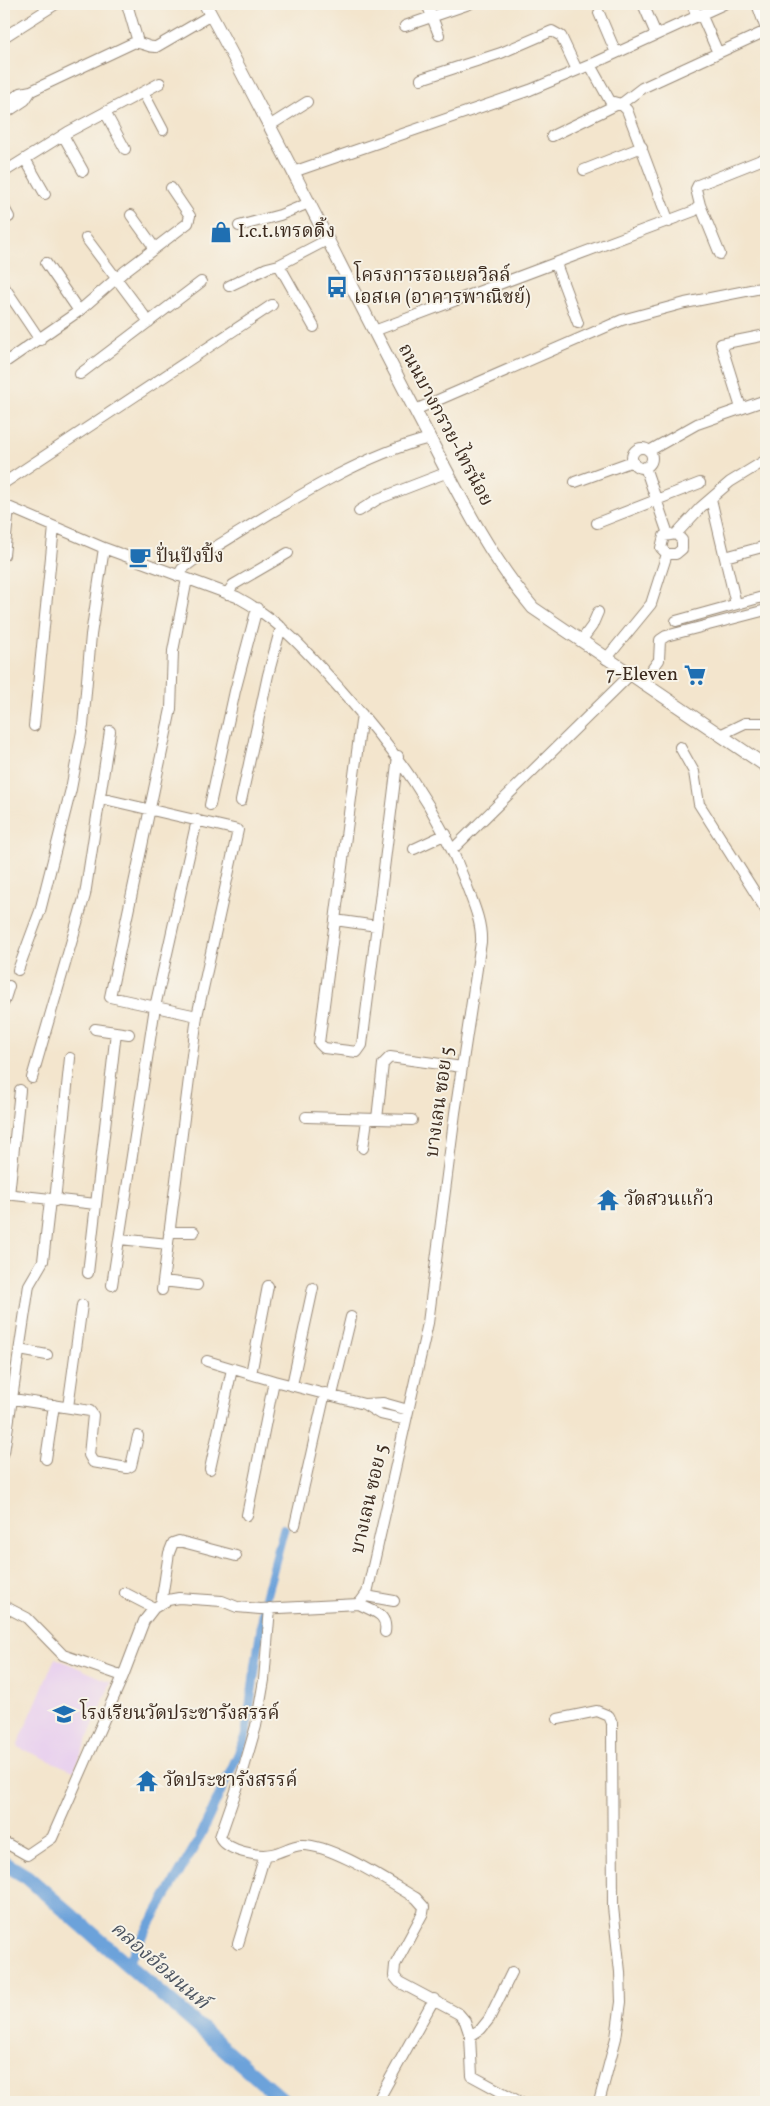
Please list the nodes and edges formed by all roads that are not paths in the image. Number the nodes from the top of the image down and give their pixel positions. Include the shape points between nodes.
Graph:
1 (56, 4) edge
2 (127, 4) edge
3 (428, 4) edge
4 (469, 4) edge
5 (643, 4) edge
6 (692, 4) edge
7 (724, 4) edge
8 (756, 4) edge
9 (208, 9) edge
10 (599, 13) dead end
11 (699, 15) junction
12 (432, 17) junction
13 (405, 26) dead end
14 (766, 30) edge
15 (656, 34) junction
16 (439, 35) dead end
17 (4, 37) edge
18 (138, 42) junction
19 (616, 53) junction
20 (718, 53) junction
21 (590, 65) junction
22 (577, 70) junction
23 (421, 78) dead end
24 (160, 83) dead end
25 (31, 91) junction
26 (143, 92) junction
27 (307, 102) dead end
28 (4, 104) edge
29 (619, 104) junction
30 (105, 112) junction
31 (4, 114) edge
32 (269, 126) junction
33 (163, 130) dead end
34 (62, 135) junction
35 (552, 136) dead end
36 (642, 147) junction
37 (124, 149) dead end
38 (766, 158) edge
39 (25, 159) junction
40 (584, 170) dead end
41 (83, 171) dead end
42 (4, 172) edge
43 (293, 172) junction
44 (170, 188) dead end
45 (45, 194) dead end
46 (308, 203) junction
47 (700, 205) junction
48 (131, 215) dead end
49 (669, 222) junction
50 (239, 226) dead end
51 (86, 238) dead end
52 (328, 240) junction
53 (154, 248) junction
54 (720, 254) dead end
55 (46, 264) dead end
56 (556, 264) junction
57 (279, 265) junction
58 (116, 279) junction
59 (201, 282) dead end
60 (229, 286) dead end
61 (766, 287) edge
62 (5, 288) dead end
63 (272, 305) dead end
64 (79, 312) junction
65 (149, 322) junction
66 (578, 323) dead end
67 (314, 327) dead end
68 (374, 331) junction
69 (766, 335) edge
70 (40, 340) junction
71 (4, 363) edge
72 (80, 374) dead end
73 (766, 400) edge
74 (741, 408) junction
75 (415, 410) junction
76 (430, 438) junction
77 (649, 451) junction
78 (766, 460) edge
79 (633, 461) junction
80 (645, 467) junction
81 (448, 472) junction
82 (575, 482) dead end
83 (4, 483) edge
84 (700, 483) dead end
85 (711, 499) junction
86 (656, 500) junction
87 (6, 507) edge
88 (359, 511) dead end
89 (597, 523) dead end
90 (54, 527) junction
91 (672, 534) junction
92 (766, 546) edge
93 (104, 548) junction
94 (288, 553) dead end
95 (667, 554) junction
96 (4, 555) edge
97 (725, 557) junction
98 (182, 577) junction
99 (226, 594) junction
100 (766, 596) edge
101 (736, 604) junction
102 (257, 608) junction
103 (766, 610) edge
104 (598, 612) dead end
105 (676, 622) dead end
106 (281, 627) junction
107 (580, 641) junction
108 (606, 659) junction
109 (630, 675) junction
110 (642, 683) junction
111 (362, 714) junction
112 (766, 723) edge
113 (34, 726) dead end
114 (110, 731) dead end
115 (720, 734) junction
116 (680, 747) dead end
117 (398, 756) junction
118 (766, 766) edge
119 (100, 798) junction
120 (241, 801) dead end
121 (210, 805) dead end
122 (150, 810) junction
123 (197, 820) junction
124 (446, 834) junction
125 (414, 849) dead end
126 (453, 849) junction
127 (766, 910) edge
128 (335, 920) junction
129 (377, 926) junction
130 (18, 970) dead end
131 (9, 986) dead end
132 (4, 1002) edge
133 (155, 1007) junction
134 (197, 1016) junction
135 (95, 1029) dead end
136 (116, 1032) junction
137 (129, 1034) dead end
138 (70, 1058) dead end
139 (462, 1067) junction
140 (32, 1078) dead end
141 (20, 1090) dead end
142 (306, 1117) dead end
143 (372, 1120) junction
144 (412, 1120) dead end
145 (363, 1148) dead end
146 (6, 1194) edge
147 (52, 1200) junction
148 (96, 1204) junction
149 (169, 1232) junction
150 (194, 1232) dead end
151 (120, 1239) junction
152 (168, 1244) junction
153 (88, 1273) dead end
154 (112, 1285) dead end
155 (197, 1285) dead end
156 (268, 1286) dead end
157 (313, 1288) dead end
158 (82, 1305) dead end
159 (351, 1317) dead end
160 (20, 1350) junction
161 (47, 1355) dead end
162 (207, 1361) dead end
163 (232, 1369) junction
164 (251, 1374) junction
165 (274, 1381) junction
166 (292, 1385) junction
167 (328, 1394) junction
168 (13, 1399) junction
169 (54, 1405) junction
170 (68, 1407) junction
171 (407, 1415) junction
172 (138, 1436) dead end
173 (4, 1452) edge
174 (46, 1459) dead end
175 (210, 1469) dead end
176 (246, 1515) dead end
177 (295, 1525) dead end
178 (236, 1556) dead end
179 (125, 1593) dead end
180 (362, 1600) junction
181 (394, 1601) dead end
182 (4, 1606) edge
183 (158, 1606) junction
184 (266, 1609) junction
185 (386, 1632) dead end
186 (123, 1676) junction
187 (558, 1719) dead end
188 (4, 1842) edge
189 (265, 1855) junction
190 (238, 1944) dead end
191 (512, 1972) dead end
192 (434, 1999) junction
193 (470, 2036) junction
194 (380, 2097) dead end
195 (520, 2102) edge
196 (599, 2102) edge

1 - 17 street
2 - 18 street
3 - 12 street
4 - 12 street
5 - 15 street
6 - 11 street
7 - 11 street
8 - 14 street
9 - 18 street via 156,47
9 - 32 main road, ถนนบางกรวย-ไทรน้อย
10 - 19 street
11 - 15 street
11 - 20 street
12 - 13 street
12 - 16 street
14 - 20 street
15 - 19 street
18 - 25 street
19 - 21 street
20 - 29 street via 642,88
21 - 22 street
21 - 29 street via 606,96
22 - 23 street via 561,36 552,31 501,53
22 - 43 street via 530,90
24 - 26 street
25 - 28 street via 21,93
25 - 31 street via 25,100
26 - 30 street
26 - 33 street
27 - 32 street
29 - 35 street
29 - 36 street via 627,110
30 - 34 street
30 - 37 street
32 - 43 main road, ถนนบางกรวย-ไทรน้อย
34 - 39 street
34 - 41 street
36 - 40 street
36 - 49 street
38 - 47 street via 698,185
39 - 42 street
39 - 45 street
43 - 46 main road, ถนนบางกรวย-ไทรน้อย
44 - 53 street via 190,219
46 - 50 street via 280,215
46 - 52 main road, ถนนบางกรวย-ไทรน้อย
47 - 49 street
47 - 54 street
48 - 53 street
49 - 56 street
51 - 58 street
52 - 57 street
52 - 68 main road, ถนนบางกรวย-ไทรน้อย
53 - 58 street
55 - 64 street
56 - 66 street
56 - 68 street
57 - 60 street
57 - 67 street
58 - 64 street
58 - 65 street
59 - 65 street
61 - 75 street via 622,320
62 - 70 street
63 - 83 street
64 - 70 street
65 - 72 street
68 - 75 main road, ถนนบางกรวย-ไทรน้อย
69 - 74 street via 721,344
70 - 71 street
73 - 74 street
74 - 77 street via 697,424
75 - 76 main road, ถนนบางกรวย-ไทรน้อย
76 - 81 main road, ถนนบางกรวย-ไทรน้อย
76 - 98 street via 405,445 346,471 197,558 182,569
77 - 79 street via 639,448 633,453
77 - 80 street via 651,462
78 - 85 street via 730,482
79 - 80 street
79 - 82 street
80 - 86 street
81 - 88 street via 378,499
81 - 107 main road, ถนนบางกรวย-ไทรน้อย via 494,557 512,583 533,608
84 - 86 street
85 - 91 street
85 - 97 street
86 - 89 street
86 - 91 street
87 - 90 street, บางเลน ซอย 5
87 - 96 street
90 - 93 street, บางเลน ซอย 5
90 - 113 street
91 - 95 street via 661,544
91 - 95 street via 682,540 682,548 676,554
92 - 97 street
93 - 98 street, บางเลน ซอย 5
93 - 130 street via 91,635 83,726 71,789 40,911
94 - 99 street via 233,585
95 - 108 street via 651,604
97 - 101 street
98 - 99 street, บางเลน ซอย 5
98 - 122 street via 173,652 171,709
99 - 102 street, บางเลน ซอย 5
100 - 101 street
101 - 105 street
102 - 106 street, บางเลน ซอย 5
102 - 121 street
103 - 110 street via 666,636 660,640 659,660
104 - 107 street
106 - 111 street, บางเลน ซอย 5
106 - 120 street
107 - 108 main road, ถนนบางกรวย-ไทรน้อย
108 - 109 main road, ถนนบางกรวย-ไทรน้อย
109 - 110 main road, ถนนบางกรวย-ไทรน้อย
109 - 126 street
110 - 115 main road, ถนนบางกรวย-ไทรน้อย
111 - 117 street, บางเลน ซอย 5
111 - 128 street
112 - 115 street via 744,723
114 - 119 street
115 - 118 main road, ถนนบางกรวย-ไทรน้อย
116 - 127 street via 697,781 699,804
117 - 124 street, บางเลน ซอย 5
117 - 129 street
119 - 122 street
119 - 140 street via 85,895
122 - 123 street
122 - 133 street via 110,997
123 - 133 street
123 - 134 street via 238,830
124 - 125 street
124 - 126 street, บางเลน ซอย 5
126 - 139 street, บางเลน ซอย 5 via 482,932
128 - 129 street
128 - 129 street via 319,1043 324,1048 353,1052 360,1049
131 - 132 street
133 - 134 street
133 - 151 street
134 - 149 street
135 - 136 street
136 - 137 street
136 - 148 street
138 - 147 street
139 - 143 street via 386,1059
139 - 171 street, บางเลน ซอย 5 via 431,1304
141 - 146 street
142 - 143 street
143 - 144 street
143 - 145 street
146 - 147 street
147 - 148 street
147 - 160 street via 43,1261 29,1285
148 - 153 street
149 - 150 street
149 - 152 street
151 - 152 street
151 - 154 street
152 - 155 street via 162,1285
156 - 164 street
157 - 166 street
158 - 170 street
159 - 167 street
160 - 161 street
160 - 168 street
162 - 163 street
163 - 164 street
163 - 175 street
164 - 165 street
165 - 166 street
165 - 176 street
166 - 167 street
167 - 171 street via 364,1404 380,1414
167 - 177 street
168 - 169 street
168 - 173 street
169 - 170 street
169 - 174 street
170 - 172 street via 86,1409 93,1415 89,1455 93,1462 131,1466
171 - 180 street, บางเลน ซอย 5
178 - 183 street via 179,1541 173,1543
179 - 183 street
180 - 181 street
180 - 184 street
180 - 185 street via 383,1616
182 - 186 street via 27,1618 63,1655
183 - 184 street via 180,1598
183 - 186 street via 144,1621
184 - 189 street via 264,1680 256,1726 220,1834 226,1844
186 - 188 street via 52,1838 27,1855
187 - 196 street via 597,1711 609,1716 612,1723 613,1907 621,2002 616,2038
189 - 190 street
189 - 192 street via 292,1847 310,1846 337,1855 416,1898 424,1907 423,1913 395,1965 394,1976 399,1982
191 - 193 street via 489,2019
192 - 193 street via 459,2014 469,2028
192 - 194 street
193 - 195 street via 472,2076

